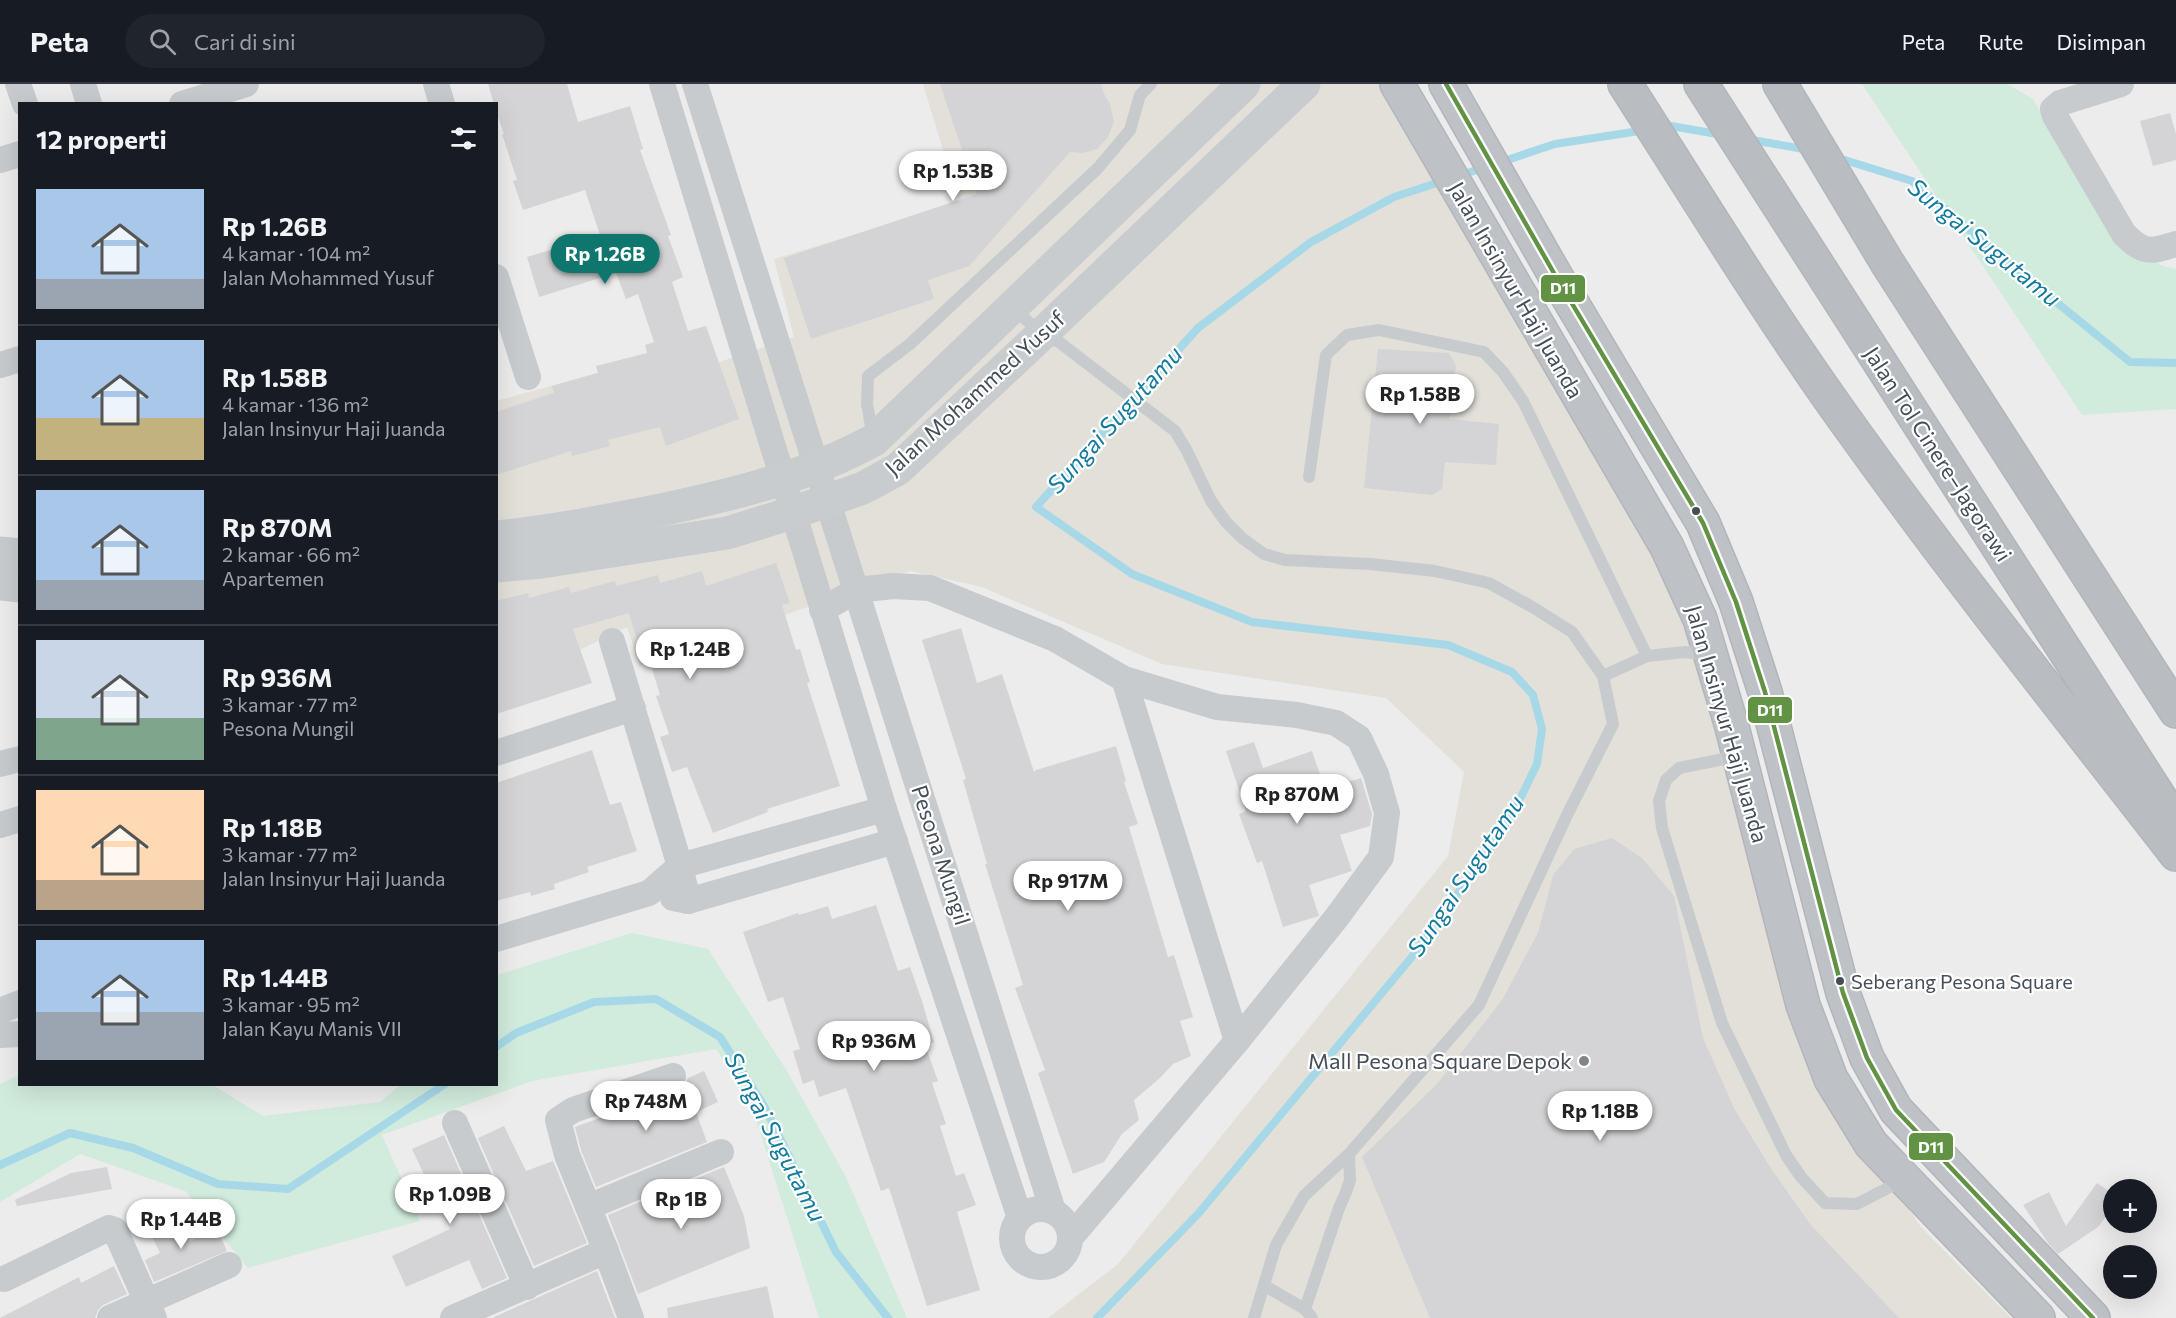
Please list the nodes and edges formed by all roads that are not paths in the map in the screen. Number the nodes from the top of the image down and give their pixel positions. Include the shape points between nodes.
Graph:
1 (18, 84) edge
2 (83, 84) edge
3 (246, 84) edge
4 (436, 84) edge
5 (662, 84) edge
6 (695, 84) edge
7 (1150, 84) edge
8 (1244, 84) edge
9 (1304, 84) edge
10 (1446, 84) edge
11 (1625, 84) edge
12 (1701, 84) edge
13 (1780, 84) edge
14 (2121, 84) edge
15 (1398, 86) edge
16 (24, 102) edge
17 (88, 102) edge
18 (188, 102) edge
19 (441, 102) edge
20 (18, 155) edge
21 (0, 160) edge
22 (2176, 244) edge
23 (498, 283) edge
24 (759, 290) junction
25 (728, 300) junction
26 (1011, 307) junction
27 (1051, 338) junction
28 (18, 360) edge
29 (0, 365) edge
30 (528, 377) dead end
31 (874, 440) junction
32 (813, 459) junction
33 (779, 471) junction
34 (1309, 477) dead end
35 (826, 500) junction
36 (792, 513) junction
37 (498, 537) edge
38 (0, 553) edge
39 (18, 555) edge
40 (498, 566) edge
41 (0, 584) edge
42 (18, 586) edge
43 (857, 590) junction
44 (822, 610) junction
45 (612, 641) dead end
46 (1647, 656) junction
47 (1711, 656) junction
48 (1603, 676) junction
49 (1124, 679) junction
50 (633, 708) junction
51 (2176, 711) edge
52 (498, 752) edge
53 (1740, 756) junction
54 (18, 760) edge
55 (0, 764) edge
56 (885, 809) junction
57 (18, 820) edge
58 (2176, 824) edge
59 (0, 825) edge
60 (895, 842) junction
61 (2176, 854) edge
62 (680, 866) junction
63 (649, 893) junction
64 (688, 901) junction
65 (498, 938) edge
66 (18, 1004) edge
67 (0, 1011) edge
68 (18, 1034) edge
69 (0, 1035) edge
70 (1237, 1041) junction
71 (673, 1076) dead end
72 (455, 1123) dead end
73 (721, 1152) dead end
74 (1349, 1154) junction
75 (1905, 1179) junction
76 (588, 1207) junction
77 (1053, 1211) junction
78 (1020, 1218) junction
79 (1070, 1238) junction
80 (606, 1251) junction
81 (229, 1265) dead end
82 (4, 1279) dead end
83 (527, 1287) junction
84 (1265, 1287) junction
85 (151, 1310) edge
86 (1309, 1313) edge
87 (110, 1318) edge
88 (453, 1318) edge
89 (631, 1318) edge
90 (1254, 1318) edge
91 (2038, 1318) edge
92 (2093, 1318) edge

1 - 16 street
2 - 17 street
3 - 18 street
4 - 19 street
5 - 25 street, Pesona Mungil
6 - 24 street, Pesona Mungil
7 - 31 lane via 1140,94 1130,130 1098,168 910,344 868,376 867,404
8 - 26 main road, Jalan Mohammed Yusuf
9 - 27 main road, Jalan Mohammed Yusuf
10 - 92 highway, Jalan Insinyur Haji Juanda via 1703,523 1736,602 1765,692 1844,993 1867,1058 1896,1110
11 - 61 highway via 1787,336 1864,447
12 - 58 highway, Jalan Tol Cinere–Jagorawi
13 - 51 highway via 1888,264
14 - 22 street via 2060,103 2053,109 2055,116 2134,245 2151,251
15 - 47 highway, Jalan Insinyur Haji Juanda via 1667,547 1700,619
20 - 21 street
23 - 30 street
24 - 25 street
24 - 32 street, Pesona Mungil
25 - 33 street, Pesona Mungil
26 - 27 lane
26 - 31 main road, Jalan Mohammed Yusuf
27 - 35 main road, Jalan Mohammed Yusuf via 898,469 863,488
27 - 48 lane via 1175,431 1226,522 1264,554 1285,560 1435,571 1489,584 1572,632
28 - 29 street
31 - 32 main road, Jalan Mohammed Yusuf via 848,454
32 - 33 main road, Jalan Mohammed Yusuf
32 - 35 street, Pesona Mungil
33 - 36 street, Pesona Mungil
33 - 37 main road, Jalan Mohammed Yusuf via 718,498 616,519
34 - 46 lane via 1326,355 1347,335 1379,330 1484,352 1523,401
35 - 36 main road, Jalan Mohammed Yusuf
35 - 43 street, Pesona Mungil
36 - 40 main road, Jalan Mohammed Yusuf via 726,533
36 - 44 street, Pesona Mungil
38 - 39 main road
41 - 42 main road
43 - 44 street
43 - 49 street via 893,586 930,588 1055,639
43 - 77 street, Pesona Mungil
44 - 56 street, Pesona Mungil
45 - 50 street
46 - 47 lane via 1685,652
46 - 48 lane
47 - 53 highway, Jalan Insinyur Haji Juanda
48 - 74 lane via 1613,724 1479,1005
49 - 70 street
49 - 70 street via 1217,708 1297,715 1336,723 1359,738 1376,774 1387,813 1381,857
50 - 52 street
50 - 62 street
53 - 75 highway, Jalan Insinyur Haji Juanda via 1803,1005 1831,1079 1862,1132
53 - 75 lane via 1679,768 1666,780 1659,801 1662,828 1722,1023 1786,1155 1826,1203 1857,1204
54 - 55 street
56 - 60 street, Pesona Mungil
56 - 62 street
57 - 59 street
60 - 64 street
60 - 78 street, Pesona Mungil
62 - 63 street
62 - 64 street
63 - 64 street
63 - 65 street
66 - 67 street
68 - 69 street
70 - 79 street
71 - 76 street via 573,1110 558,1120
72 - 83 street
73 - 76 street
74 - 84 lane via 1304,1196 1276,1245
74 - 86 lane via 1347,1192
75 - 91 highway, Jalan Insinyur Haji Juanda
76 - 80 street
77 - 78 street via 1038,1209
77 - 79 street via 1063,1219
78 - 79 street via 1012,1235 1013,1245 1031,1265 1058,1262
80 - 83 street
80 - 89 street
81 - 85 street
82 - 85 street via 109,1228 115,1230
83 - 88 street
84 - 86 lane
84 - 90 lane
85 - 87 street

